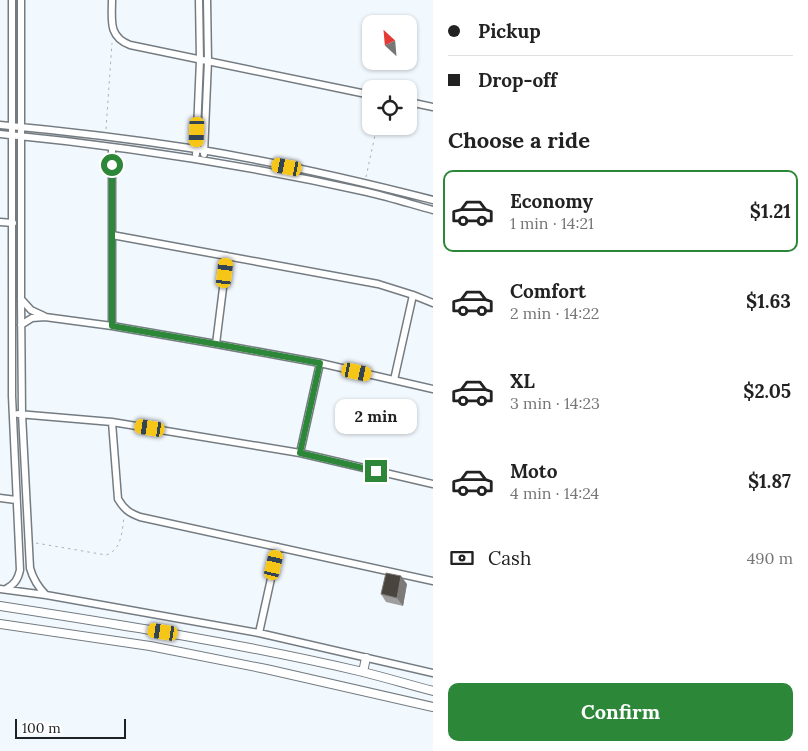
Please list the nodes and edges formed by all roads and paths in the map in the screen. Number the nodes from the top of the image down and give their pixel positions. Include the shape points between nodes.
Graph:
1 (12, 0) edge
2 (21, 0) edge
3 (112, 0) edge
4 (199, 0) edge
5 (207, 0) edge
6 (116, 37) junction
7 (200, 60) junction
8 (208, 62) junction
9 (362, 93) edge
10 (417, 104) edge
11 (433, 107) edge
12 (0, 125) edge
13 (13, 126) junction
14 (22, 127) junction
15 (0, 134) edge
16 (13, 135) junction
17 (375, 135) edge
18 (22, 136) junction
19 (106, 137) junction
20 (112, 147) junction
21 (196, 150) junction
22 (204, 151) junction
23 (196, 159) junction
24 (204, 160) junction
25 (365, 183) junction
26 (433, 200) edge
27 (433, 210) edge
28 (0, 222) edge
29 (13, 223) junction
30 (112, 235) junction
31 (228, 256) junction
32 (413, 295) junction
33 (21, 299) junction
34 (433, 303) edge
35 (45, 317) junction
36 (21, 325) junction
37 (112, 326) junction
38 (216, 344) junction
39 (320, 363) junction
40 (394, 380) junction
41 (433, 389) edge
42 (13, 414) junction
43 (22, 414) junction
44 (112, 422) junction
45 (300, 453) junction
46 (433, 484) edge
47 (0, 498) edge
48 (16, 500) junction
49 (126, 511) junction
50 (28, 542) junction
51 (278, 547) junction
52 (433, 582) edge
53 (3, 589) edge
54 (46, 595) junction
55 (0, 606) edge
56 (91, 620) junction
57 (0, 624) edge
58 (108, 631) junction
59 (259, 634) junction
60 (89, 636) junction
61 (366, 658) junction
62 (364, 672) junction
63 (433, 673) edge
64 (433, 691) edge
65 (433, 707) edge

1 - 13 street
2 - 14 street
3 - 6 street
4 - 7 street
5 - 8 street
6 - 7 street via 130,45
6 - 19 path via 111,49
7 - 8 street
7 - 21 street
8 - 9 street
8 - 22 street
10 - 11 street
12 - 13 street
13 - 14 street
13 - 16 street
14 - 18 street
14 - 19 street
15 - 16 street
16 - 18 street
16 - 29 street
17 - 25 path
18 - 20 street
18 - 33 street
19 - 21 street
20 - 23 street
20 - 30 street
21 - 22 street
21 - 23 street
22 - 24 street
22 - 25 street
23 - 24 street
24 - 27 street via 368,193
25 - 26 street
28 - 29 street
29 - 42 street
30 - 31 street
30 - 37 street
31 - 32 street via 378,284
31 - 38 street
32 - 34 street
32 - 40 street
33 - 35 street via 31,310
33 - 36 street
35 - 36 street via 32,318
35 - 37 street
36 - 43 street
37 - 38 street
38 - 39 street
39 - 40 street
39 - 45 street
40 - 41 street
42 - 43 street
42 - 48 street
43 - 44 street
43 - 50 street
44 - 45 street
44 - 49 street via 116,489
45 - 46 street
47 - 48 street
48 - 53 street via 20,570 14,585
49 - 50 path via 118,546 111,554
49 - 51 street via 140,517
50 - 54 street via 33,578
51 - 52 street
51 - 59 street
53 - 54 street
54 - 59 street
55 - 56 street
56 - 58 street
56 - 60 street via 93,630
57 - 60 street
58 - 60 street
58 - 62 street via 232,644
58 - 65 street via 150,646
59 - 61 street
61 - 62 street
61 - 63 street
62 - 64 street

